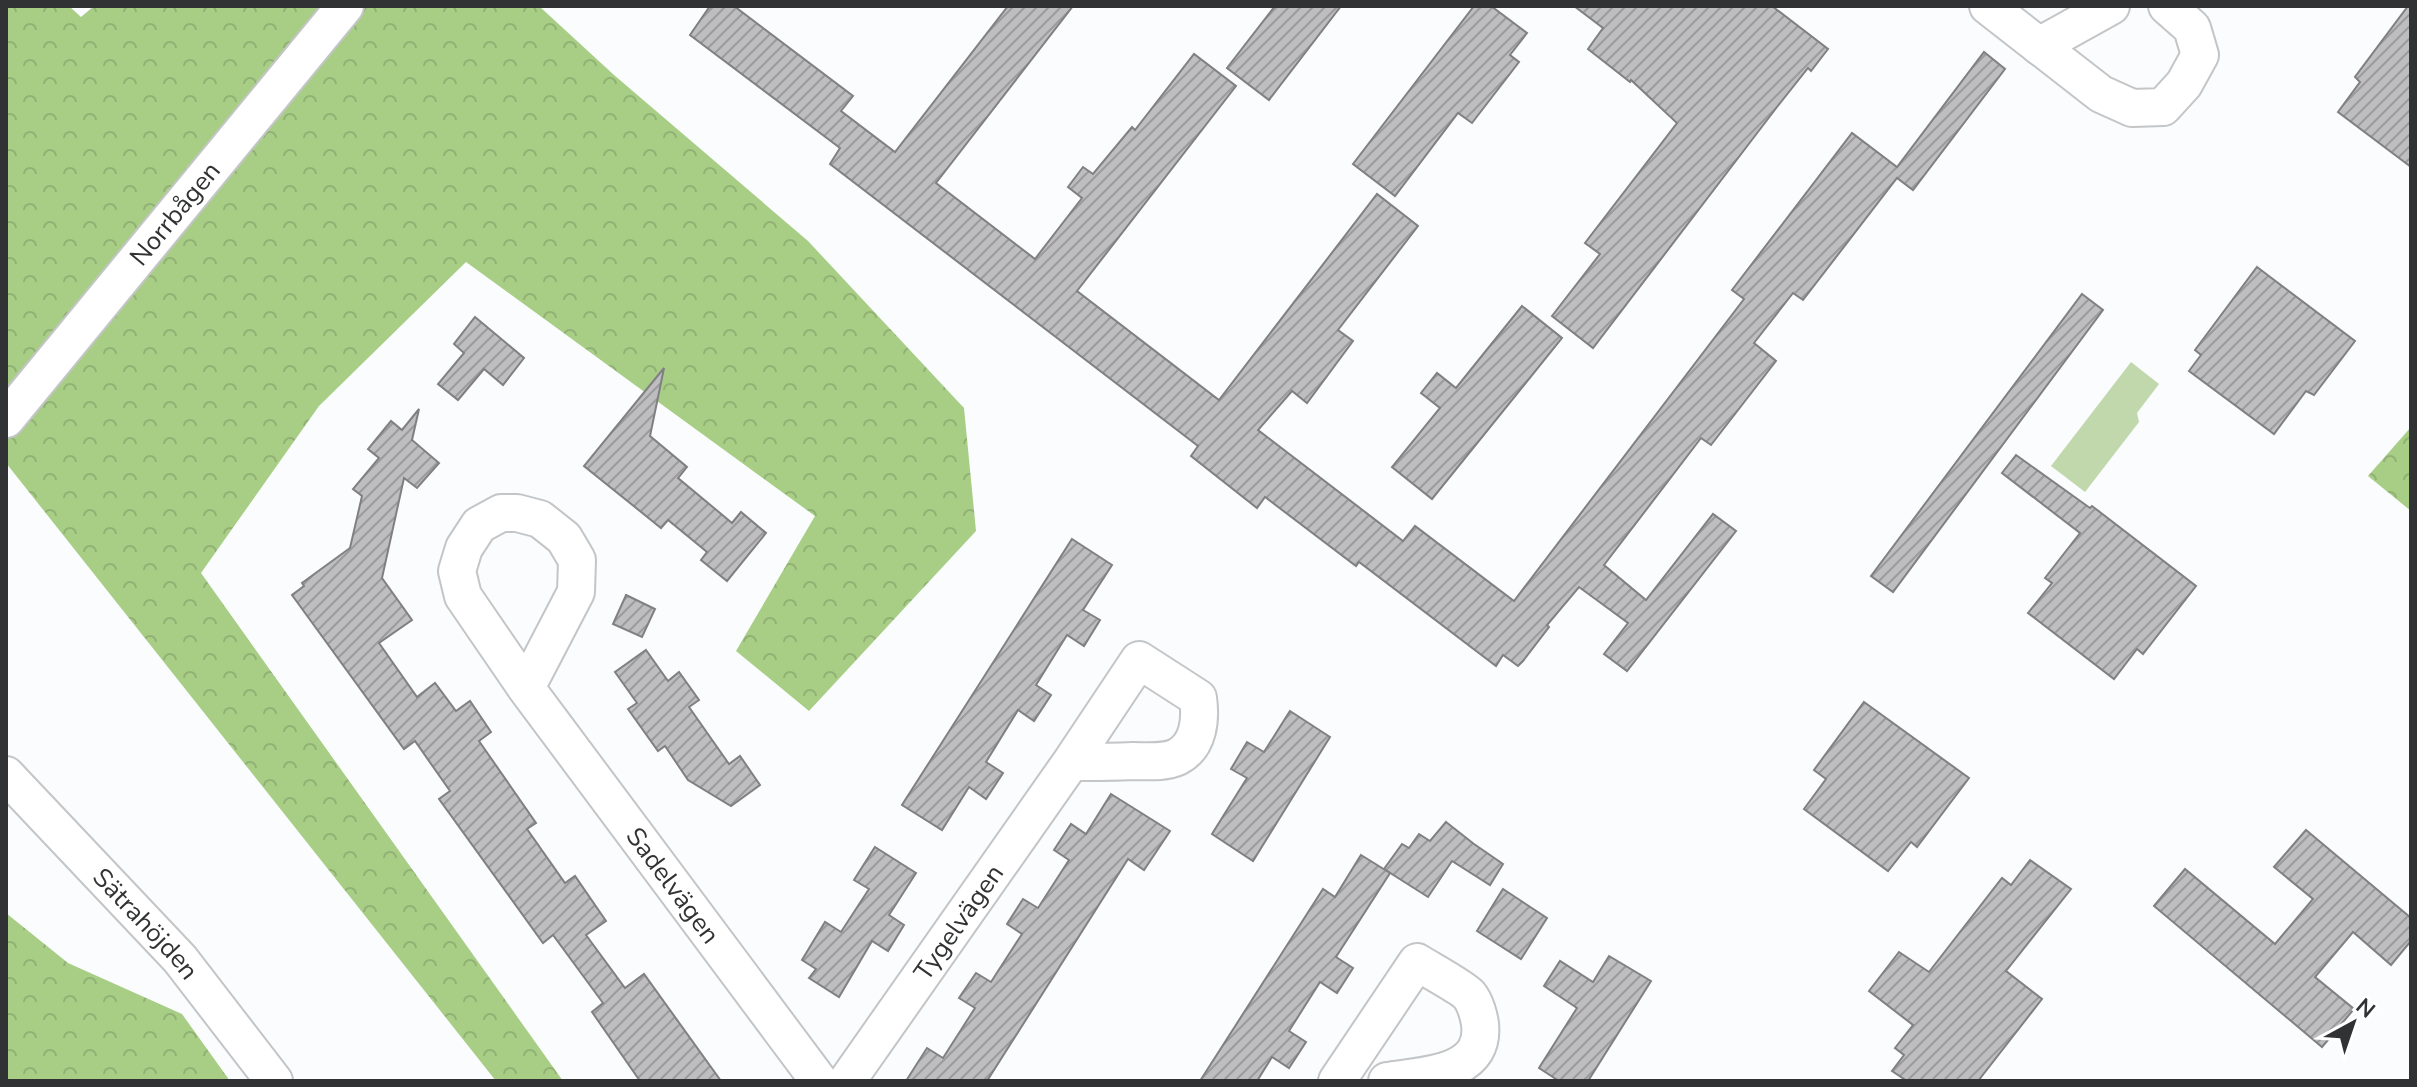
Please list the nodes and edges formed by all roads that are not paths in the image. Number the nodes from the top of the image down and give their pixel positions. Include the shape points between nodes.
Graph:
1 (345, 6) edge
2 (1988, 6) edge
3 (2111, 6) edge
4 (2167, 6) edge
5 (2039, 46) junction
6 (6, 419) edge
7 (526, 688) dead end
8 (1071, 762) dead end
9 (6, 775) edge
10 (274, 1081) edge
11 (819, 1081) edge
12 (847, 1081) edge
13 (1337, 1081) edge
14 (1387, 1081) edge

1 - 6 street, Norrbågen
2 - 5 street
3 - 5 street
4 - 5 street via 2192,28 2200,55 2163,107 2132,108 2101,94
7 - 11 street, Sadelvägen
8 - 12 street, Tygelvägen
9 - 10 street, Sätrahöjden via 180,959
13 - 14 street via 1417,962 1469,995 1482,1036 1471,1058 1450,1070

